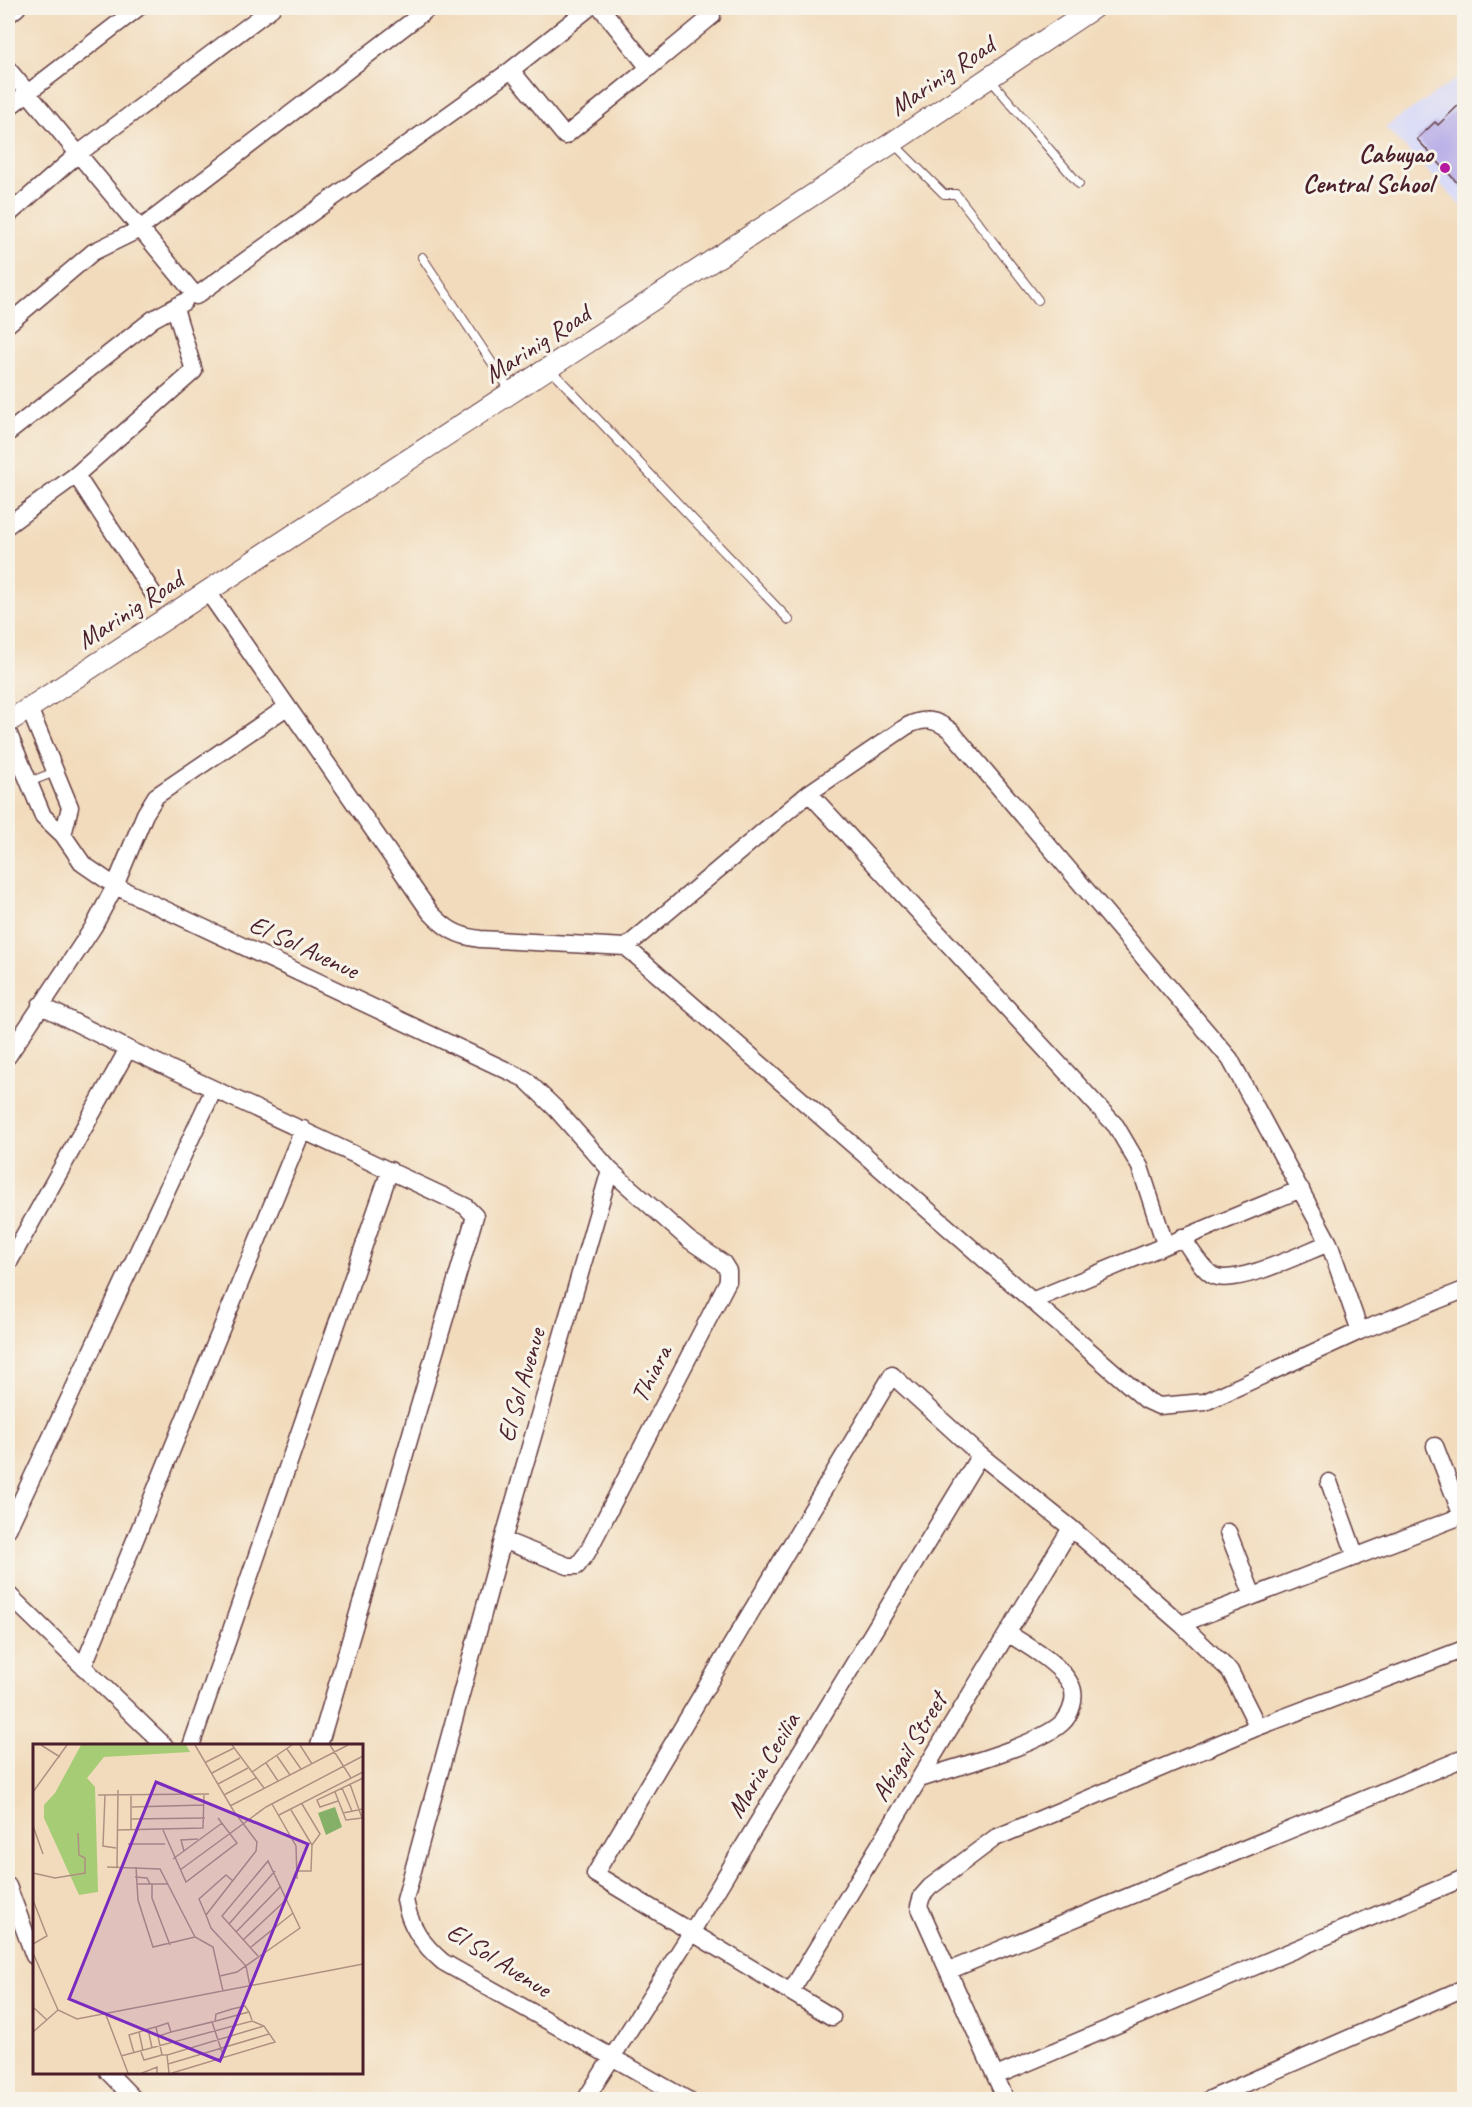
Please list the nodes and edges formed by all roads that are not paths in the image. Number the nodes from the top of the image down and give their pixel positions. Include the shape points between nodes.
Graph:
1 (17, 8) edge
2 (138, 8) edge
3 (272, 8) edge
4 (429, 8) edge
5 (589, 8) edge
6 (601, 8) edge
7 (1093, 8) edge
8 (714, 10) edge
9 (8, 15) edge
10 (649, 68) junction
11 (8, 69) edge
12 (511, 70) junction
13 (988, 77) junction
14 (26, 92) junction
15 (8, 108) edge
16 (892, 143) junction
17 (78, 154) junction
18 (1079, 184) dead end
19 (8, 215) edge
20 (140, 229) junction
21 (422, 257) dead end
22 (196, 296) junction
23 (1038, 300) dead end
24 (175, 308) junction
25 (8, 324) edge
26 (549, 368) junction
27 (512, 393) junction
28 (8, 433) edge
29 (76, 475) junction
30 (8, 525) edge
31 (208, 592) junction
32 (154, 595) dead end
33 (789, 620) dead end
34 (287, 707) junction
35 (13, 719) edge
36 (55, 772) junction
37 (29, 782) junction
38 (809, 793) junction
39 (63, 835) junction
40 (116, 886) junction
41 (626, 947) junction
42 (40, 1005) junction
43 (128, 1049) junction
44 (8, 1056) edge
45 (214, 1089) junction
46 (303, 1129) junction
47 (390, 1170) junction
48 (610, 1170) junction
49 (1301, 1189) junction
50 (1182, 1237) junction
51 (1329, 1243) junction
52 (1165, 1244) junction
53 (8, 1264) edge
54 (1464, 1290) edge
55 (1034, 1300) junction
56 (1360, 1331) junction
57 (1435, 1446) dead end
58 (980, 1455) junction
59 (1329, 1482) dead end
60 (1463, 1515) edge
61 (1071, 1528) junction
62 (8, 1529) edge
63 (1228, 1532) dead end
64 (503, 1540) junction
65 (1356, 1557) junction
66 (8, 1594) edge
67 (1253, 1596) junction
68 (1181, 1624) junction
69 (1008, 1632) junction
70 (1464, 1649) edge
71 (83, 1667) junction
72 (1258, 1727) junction
73 (163, 1744) edge
74 (192, 1744) edge
75 (320, 1744) edge
76 (1464, 1758) edge
77 (920, 1779) junction
78 (1464, 1878) edge
79 (8, 1886) edge
80 (691, 1934) junction
81 (33, 1953) edge
82 (948, 1971) junction
83 (1464, 1988) edge
84 (791, 1991) junction
85 (832, 2017) dead end
86 (614, 2056) junction
87 (109, 2074) edge
88 (996, 2076) junction
89 (135, 2100) edge
90 (585, 2100) edge
91 (688, 2100) edge
92 (1006, 2100) edge
93 (1208, 2100) edge

1 - 9 street
2 - 14 street
3 - 17 street
4 - 20 street
5 - 12 street
6 - 10 street
7 - 13 street, Marinig Road
8 - 10 street
10 - 12 street via 565,136
11 - 14 street
12 - 22 street
13 - 16 street, Marinig Road
13 - 18 lane
14 - 15 street
14 - 17 street
16 - 23 lane via 944,194 956,194
16 - 26 street, Marinig Road
17 - 19 street
17 - 20 street
20 - 22 street
20 - 25 street via 93,252
21 - 27 lane
22 - 24 street
24 - 28 street via 153,319
24 - 29 street via 194,371
26 - 27 street, Marinig Road
26 - 33 lane
27 - 31 street, Marinig Road
29 - 30 street
29 - 32 street
31 - 34 street
31 - 35 street, Marinig Road
34 - 40 street via 156,796
34 - 41 street via 445,928 460,936 480,939
35 - 36 street
35 - 37 street, El Sol Avenue
36 - 37 lane
36 - 39 street via 70,807
37 - 39 street, El Sol Avenue via 43,816
38 - 41 street
38 - 49 street via 918,720 930,720 951,731 1230,1059
38 - 52 street via 1116,1126 1140,1167
39 - 40 street, El Sol Avenue via 83,864
40 - 42 street
40 - 48 street, El Sol Avenue via 525,1079
41 - 55 street
42 - 43 street
42 - 44 street
43 - 45 street
43 - 53 street
45 - 46 street
45 - 62 street
46 - 47 street
46 - 71 street
47 - 74 street
47 - 75 street via 465,1206 475,1216
48 - 64 street, El Sol Avenue
48 - 64 street, Thiara via 689,1240 723,1263 728,1281 578,1566 568,1566
49 - 50 street
49 - 51 street
50 - 51 street via 1204,1267 1214,1276 1224,1277 1241,1276
50 - 52 street
51 - 56 street
52 - 55 street
54 - 56 street
55 - 56 street via 1146,1400 1159,1406 1205,1402
57 - 60 street
58 - 61 street
58 - 80 street, Maria Cecilia
58 - 80 street via 892,1375 595,1874
59 - 65 street
60 - 65 street
61 - 68 street
61 - 69 street, Abigail Street
63 - 67 street
64 - 86 street, El Sol Avenue via 410,1875 405,1900 408,1918 427,1948 443,1962
65 - 67 street
66 - 71 street
67 - 68 street
68 - 72 street via 1230,1671
69 - 77 street, Abigail Street
69 - 77 street via 1065,1674 1073,1688 1073,1706 1063,1722 1042,1736
70 - 72 street
71 - 73 street
72 - 82 street via 995,1838 930,1887 919,1906
76 - 82 street
77 - 84 street, Abigail Street
78 - 88 street
79 - 81 street
80 - 84 street
80 - 86 street, Maria Cecilia
82 - 88 street
83 - 93 street
84 - 85 street
86 - 90 street, Maria Cecilia
86 - 91 street, El Sol Avenue
87 - 89 street
88 - 92 street

